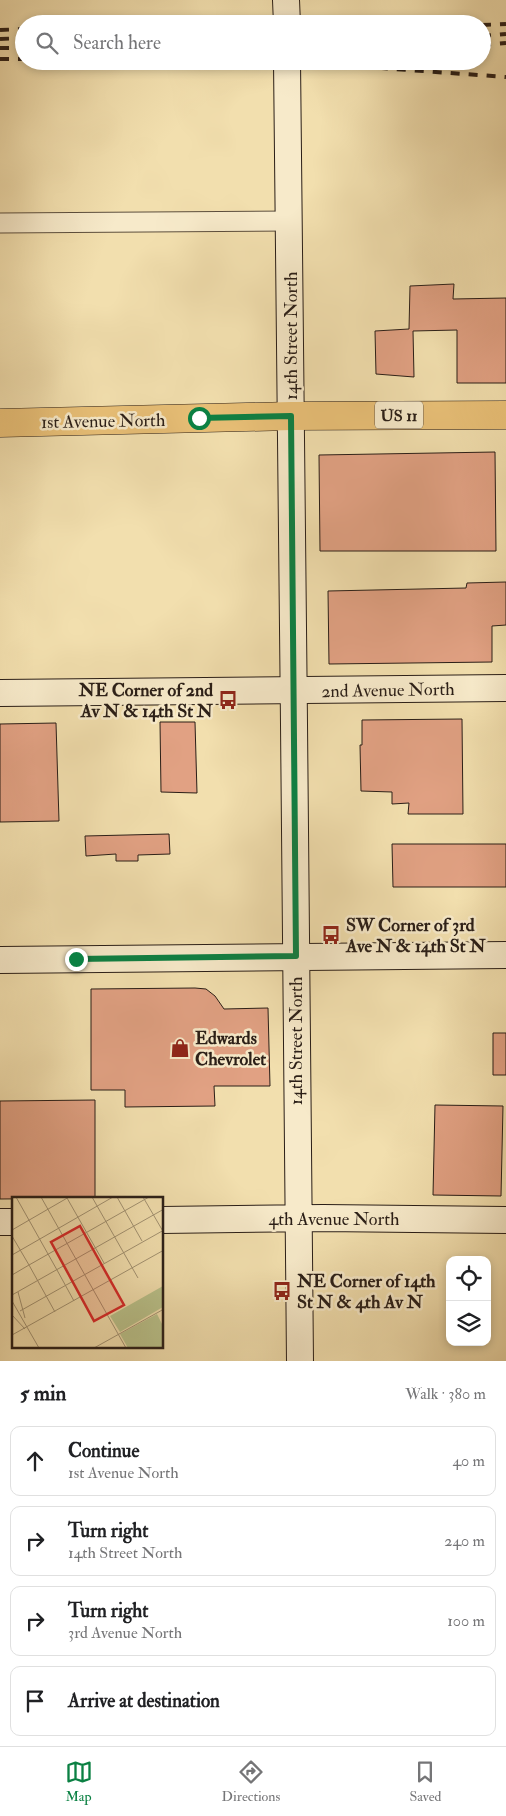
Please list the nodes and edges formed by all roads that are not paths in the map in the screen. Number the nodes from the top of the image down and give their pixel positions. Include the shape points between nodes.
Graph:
1 (286, 0) edge
2 (287, 15) edge
3 (287, 70) edge
4 (290, 220) junction
5 (0, 223) edge
6 (506, 415) edge
7 (291, 416) junction
8 (0, 423) edge
9 (506, 688) edge
10 (295, 690) junction
11 (0, 693) edge
12 (506, 955) edge
13 (296, 956) junction
14 (0, 960) edge
15 (297, 1219) junction
16 (164, 1220) edge
17 (506, 1220) edge
18 (300, 1361) edge

1 - 2 street
3 - 4 street, 14th Street North
4 - 5 street
4 - 7 street, 14th Street North
6 - 7 main road, 1st Avenue North / US 11
7 - 8 main road, 1st Avenue North / US 11
7 - 10 street, 14th Street North
9 - 10 street, 2nd Avenue North
10 - 11 street, 2nd Avenue North
10 - 13 street, 14th Street North
12 - 13 street
13 - 14 street
13 - 15 street, 14th Street North
15 - 16 street, 4th Avenue North
15 - 17 street, 4th Avenue North
15 - 18 street, 14th Street North

